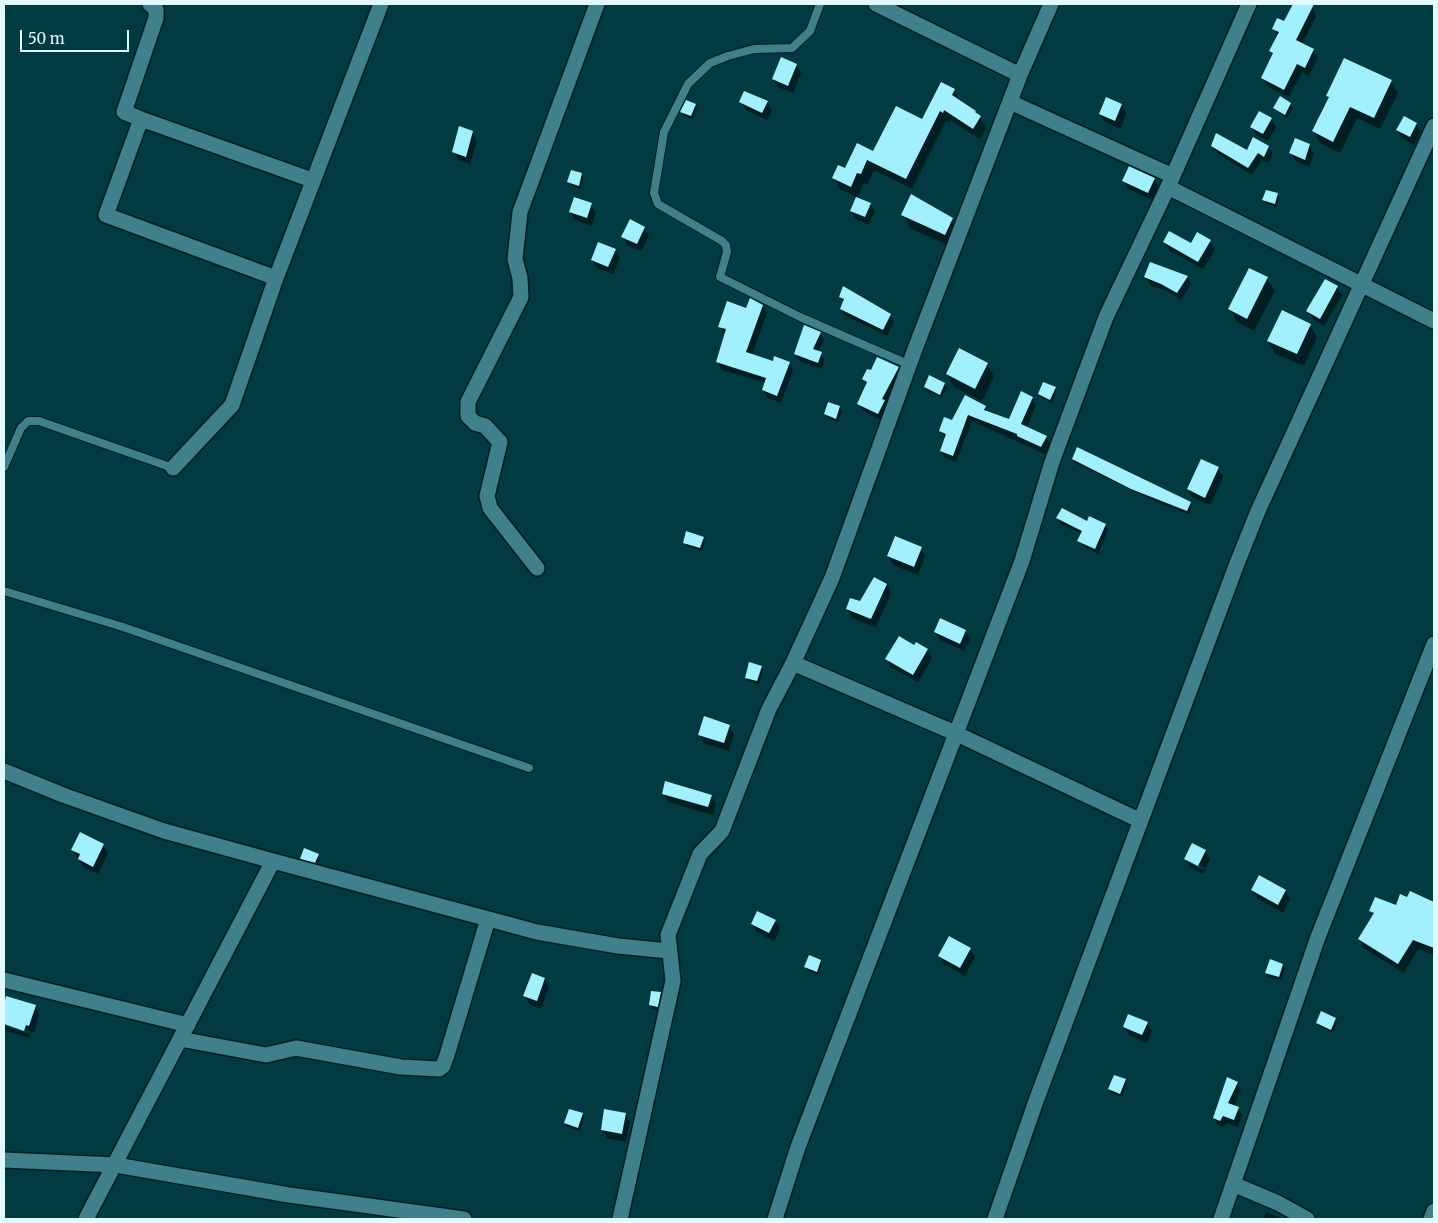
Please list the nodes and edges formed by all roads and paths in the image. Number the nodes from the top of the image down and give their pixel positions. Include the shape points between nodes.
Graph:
1 (150, 4) edge
2 (381, 4) edge
3 (597, 4) edge
4 (820, 4) edge
5 (876, 4) edge
6 (1051, 4) edge
7 (1250, 4) edge
8 (1020, 75) junction
9 (1010, 102) junction
10 (141, 119) junction
11 (1434, 126) edge
12 (312, 180) junction
13 (1171, 181) junction
14 (276, 278) junction
15 (1361, 285) junction
16 (1434, 321) edge
17 (910, 365) junction
18 (4, 467) edge
19 (173, 468) joint
20 (537, 568) dead end
21 (4, 591) edge
22 (1434, 644) edge
23 (794, 663) junction
24 (955, 732) junction
25 (528, 768) dead end
26 (4, 770) edge
27 (1139, 820) junction
28 (274, 861) junction
29 (488, 919) junction
30 (669, 951) junction
31 (4, 980) edge
32 (188, 1025) junction
33 (180, 1039) junction
34 (4, 1160) edge
35 (116, 1165) junction
36 (1233, 1184) junction
37 (1434, 1211) edge
38 (401, 1214) edge
39 (86, 1219) edge
40 (464, 1219) edge
41 (620, 1219) edge
42 (775, 1219) edge
43 (996, 1219) edge
44 (1221, 1219) edge
45 (1308, 1219) edge
46 (1431, 1219) edge

1 - 10 street via 156,9 156,18 124,112
2 - 12 street
3 - 20 street via 520,212 515,259 521,297 468,402 468,416 485,426 500,442 487,496 490,508
4 - 17 lane via 810,31 792,48 754,49 728,56 710,63 688,84 664,132 654,193 658,204 726,245 720,277 800,317
5 - 8 street
6 - 8 street
7 - 13 street
8 - 9 street
9 - 13 street
9 - 17 street
10 - 12 street
10 - 14 street via 106,215
11 - 15 street
12 - 14 street
13 - 15 street
13 - 24 street via 1106,318 1052,462 1022,561
14 - 19 street via 232,405
15 - 16 street
15 - 27 street via 1258,512
17 - 23 street via 832,578
18 - 19 lane via 21,428 28,421 39,421
21 - 25 lane via 123,627
22 - 36 street via 1318,937
23 - 24 street
23 - 30 street via 769,709 722,831 700,854 668,934
24 - 27 street
24 - 42 street via 798,1147
26 - 28 street via 164,831
27 - 43 street
28 - 29 street
28 - 32 street
29 - 30 street via 537,932
29 - 33 street via 447,1055 439,1069 401,1067 296,1048 266,1056
30 - 41 street via 673,981
31 - 32 street
32 - 33 street
33 - 35 street
34 - 35 street
35 - 38 street
35 - 39 street
36 - 44 street
36 - 45 street
37 - 46 street
38 - 40 street

